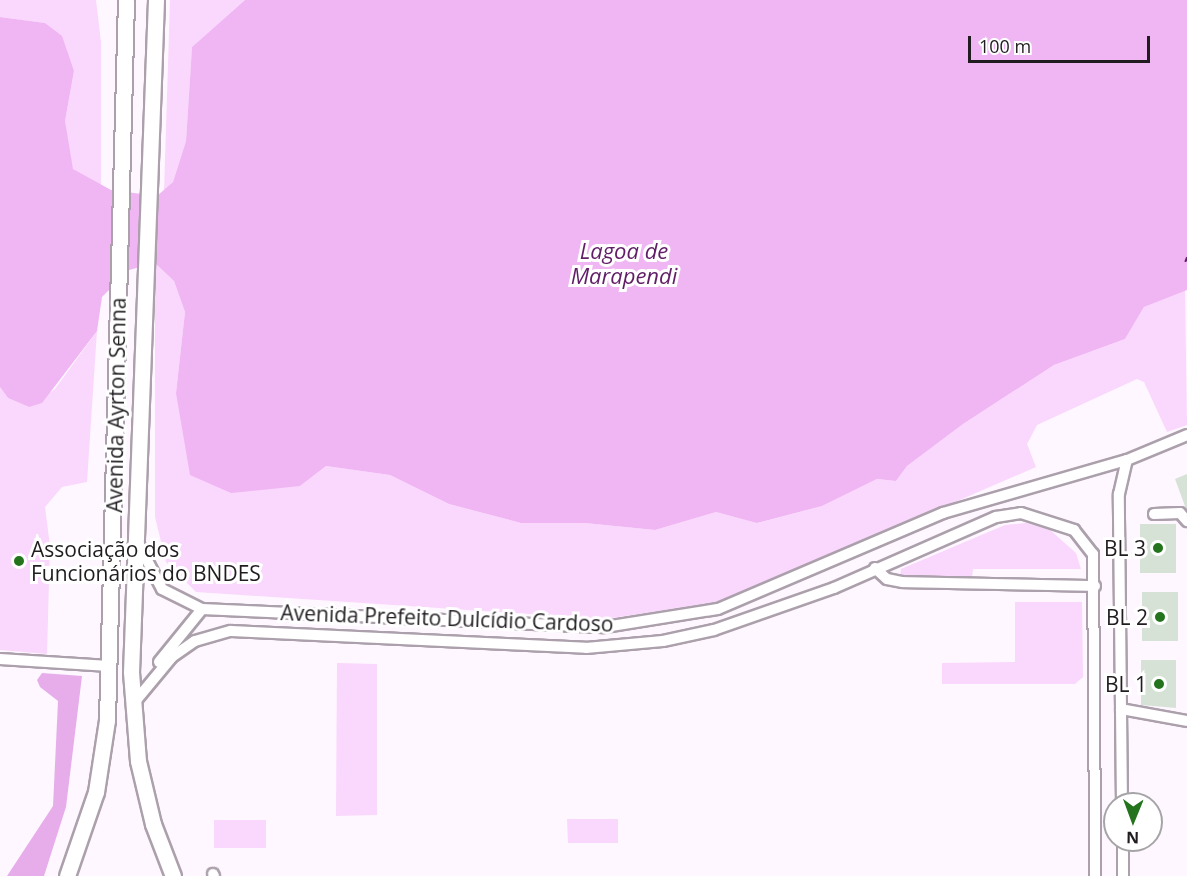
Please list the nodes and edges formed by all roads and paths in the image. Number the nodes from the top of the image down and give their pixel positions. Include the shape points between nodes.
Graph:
1 (126, 0) edge
2 (156, 0) edge
3 (1187, 435) edge
4 (1127, 460) junction
5 (1154, 514) dead end
6 (1187, 521) edge
7 (138, 543) junction
8 (875, 568) junction
9 (1095, 586) junction
10 (202, 609) junction
11 (0, 659) edge
12 (109, 666) junction
13 (153, 675) junction
14 (133, 704) junction
15 (1121, 709) junction
16 (1187, 721) edge
17 (1122, 792) edge
18 (1123, 852) edge
19 (67, 876) edge
20 (173, 876) edge
21 (1095, 876) edge
22 (1123, 876) edge

1 - 12 main road, Avenida Ayrton Senna
2 - 7 main road, Avenida Ayrton Senna
3 - 4 street, Avenida Prefeito Dulcídio Cardoso
4 - 10 street, Avenida Prefeito Dulcídio Cardoso via 943,513 758,595 718,609 667,619 604,627
4 - 15 street via 1119,494
5 - 6 street via 1180,513
7 - 10 street, Avenida Prefeito Dulcídio Cardoso via 162,590
7 - 14 main road, Avenida Ayrton Senna
8 - 9 street via 886,579 903,582
8 - 9 street, Avenida Prefeito Dulcídio Cardoso via 996,517 1021,513 1074,530 1093,554
8 - 13 street, Avenida Prefeito Dulcídio Cardoso via 834,588 714,630 608,646 231,631 195,641
9 - 21 street, Avenida Prefeito Dulcídio Cardoso
10 - 13 street
11 - 12 street
12 - 19 main road, Avenida Ayrton Senna via 104,756 88,823
13 - 14 street, Avenida Prefeito Dulcídio Cardoso
14 - 20 main road, Avenida Ayrton Senna via 146,795
15 - 16 street via 1162,720
15 - 17 street
18 - 22 street

